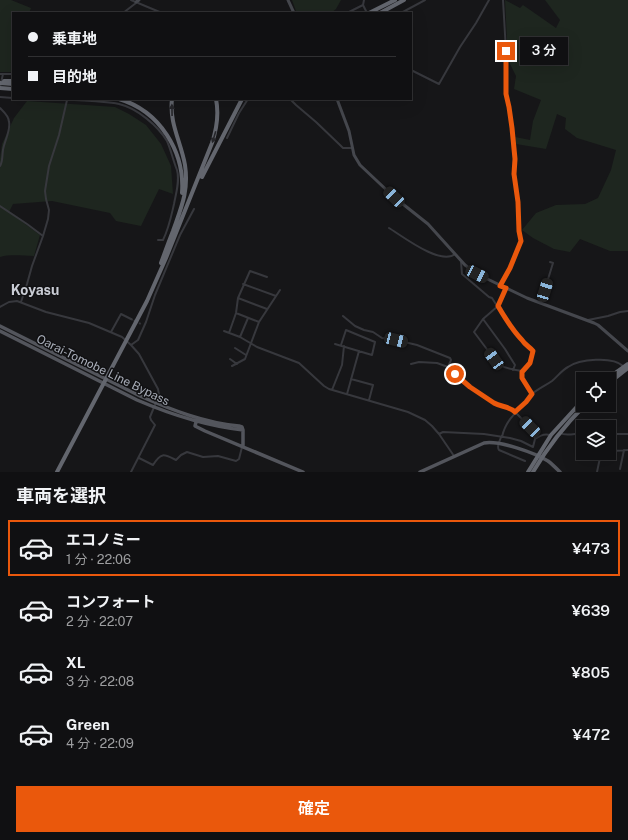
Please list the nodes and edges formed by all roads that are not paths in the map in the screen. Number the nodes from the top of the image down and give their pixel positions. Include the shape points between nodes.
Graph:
1 (131, 0) edge
2 (288, 0) edge
3 (364, 0) edge
4 (395, 0) edge
5 (404, 0) edge
6 (426, 0) edge
7 (489, 0) edge
8 (503, 0) edge
9 (137, 1) edge
10 (364, 6) junction
11 (124, 12) edge
12 (160, 12) edge
13 (294, 12) edge
14 (349, 12) edge
15 (367, 12) edge
16 (370, 12) edge
17 (382, 12) edge
18 (403, 12) edge
19 (412, 70) edge
20 (12, 74) edge
21 (2, 75) edge
22 (0, 82) edge
23 (12, 86) edge
24 (12, 86) edge
25 (0, 87) edge
26 (0, 97) edge
27 (12, 98) edge
28 (67, 100) edge
29 (81, 100) edge
30 (122, 100) edge
31 (172, 100) edge
32 (216, 100) edge
33 (241, 100) edge
34 (247, 100) edge
35 (291, 100) edge
36 (337, 100) edge
37 (0, 108) edge
38 (227, 138) dead end
39 (352, 148) junction
40 (0, 166) edge
41 (0, 206) edge
42 (194, 209) dead end
43 (389, 228) dead end
44 (175, 229) junction
45 (43, 236) junction
46 (158, 240) dead end
47 (455, 254) junction
48 (461, 261) junction
49 (550, 262) dead end
50 (267, 277) dead end
51 (243, 284) junction
52 (500, 286) junction
53 (506, 288) junction
54 (280, 290) dead end
55 (276, 296) junction
56 (238, 298) junction
57 (21, 302) junction
58 (541, 304) junction
59 (498, 306) junction
60 (0, 307) edge
61 (267, 309) junction
62 (628, 311) edge
63 (236, 313) junction
64 (343, 316) dead end
65 (248, 318) junction
66 (131, 319) tunnel mouth
67 (483, 319) junction
68 (588, 320) junction
69 (259, 322) junction
70 (141, 324) tunnel mouth
71 (0, 326) edge
72 (145, 326) junction
73 (0, 331) edge
74 (224, 331) dead end
75 (111, 332) junction
76 (229, 333) junction
77 (240, 337) junction
78 (250, 343) junction
79 (335, 344) dead end
80 (131, 345) junction
81 (343, 346) junction
82 (235, 348) dead end
83 (359, 351) junction
84 (628, 351) edge
85 (246, 354) junction
86 (230, 359) dead end
87 (237, 364) junction
88 (411, 364) dead end
89 (232, 366) dead end
90 (448, 367) junction
91 (627, 368) edge
92 (513, 370) junction
93 (522, 372) junction
94 (616, 374) edge
95 (616, 377) edge
96 (351, 379) junction
97 (332, 390) junction
98 (347, 394) junction
99 (532, 394) junction
100 (369, 400) junction
101 (155, 405) junction
102 (576, 407) edge
103 (515, 412) junction
104 (578, 412) edge
105 (196, 422) junction
106 (243, 430) junction
107 (534, 431) junction
108 (560, 433) junction
109 (439, 434) junction
110 (576, 434) edge
111 (616, 434) edge
112 (628, 434) edge
113 (540, 435) junction
114 (551, 435) junction
115 (502, 437) junction
116 (535, 439) junction
117 (499, 443) junction
118 (243, 447) junction
119 (624, 450) junction
120 (628, 450) edge
121 (616, 451) edge
122 (454, 456) junction
123 (539, 457) junction
124 (139, 458) junction
125 (599, 460) edge
126 (525, 461) dead end
127 (620, 469) dead end
128 (57, 472) edge
129 (131, 472) edge
130 (303, 472) edge
131 (420, 472) edge
132 (528, 472) edge
133 (533, 472) edge
134 (560, 472) edge
135 (597, 472) edge

1 - 9 street
2 - 13 street
3 - 10 street
4 - 16 highway
5 - 17 highway
6 - 18 street
7 - 19 street via 439,84
8 - 52 street via 506,94 513,133 514,174 521,241
9 - 11 street
9 - 12 street
10 - 14 street
10 - 15 street
20 - 21 street
21 - 25 street
22 - 24 highway
23 - 25 highway
26 - 27 street
28 - 45 street via 49,166 45,191 49,215
29 - 46 street via 124,105 147,119 167,141 178,173 178,185 170,225 163,240
30 - 44 highway via 139,108 157,122 168,136 176,153 182,171 182,188
44 -> 31 highway via 184,199 186,172 173,122
32 -> 44 highway via 218,117 215,136
33 - 44 highway
34 - 38 street
35 - 39 street via 343,148
36 - 39 street via 349,131
37 - 40 street via 10,122
39 - 47 street via 363,168 397,200 428,224
41 - 45 street
42 - 72 street via 180,235
43 - 47 street via 434,255
44 - 128 highway via 128,338
45 - 57 street
47 - 48 street
48 - 52 street via 477,274
48 - 59 street via 462,274
49 - 58 street via 553,263
50 - 51 street via 250,271
51 - 55 street
51 - 56 street
52 - 53 street
53 - 58 street
53 - 59 street
54 - 55 street
55 - 61 street
56 - 61 street
56 - 63 street
57 - 60 street via 9,302
57 - 75 street
58 - 68 street
59 - 67 street
59 - 93 street via 512,329 533,351 530,363
61 - 69 street
62 - 68 street
63 - 65 street
63 - 76 street
64 - 90 street via 355,326 382,338 417,345 450,358
65 - 69 street
65 - 77 street
66 - 75 street via 121,314
67 - 92 street via 515,365
67 - 92 street via 474,332 498,364
68 - 84 street via 598,325
69 - 78 street
70 - 72 street
71 - 101 main road, Oarai-Tomobe Line Bypass
72 - 80 street via 138,340
73 - 101 main road, Oarai-Tomobe Line Bypass via 138,400
74 - 76 street
75 - 80 street
76 - 77 street
77 - 78 street
78 - 85 street
78 - 97 street via 299,363
79 - 81 street
80 - 101 street via 139,354 158,389 159,395
81 - 83 street
81 - 83 street via 346,330 375,342 372,355
81 - 97 street via 342,365
82 - 85 street
83 - 96 street
85 - 87 street via 245,359
86 - 87 street
87 - 89 street
88 - 90 street via 437,363
90 - 103 street via 470,387 498,405
91 - 94 highway
91 - 95 highway
91 - 99 street via 617,362 597,359 577,363 567,367
92 - 93 street
93 - 99 street via 522,378
96 - 98 street
96 - 100 street via 372,385
97 - 98 street
98 - 100 street
99 - 103 street
100 - 109 street via 417,416
101 - 105 main road, Oarai-Tomobe Line Bypass
101 - 106 main road, Oarai-Tomobe Line Bypass via 202,419 239,426
101 - 124 street via 150,417 155,425
102 - 114 highway
103 - 107 street
103 - 115 street
104 - 108 highway
105 - 106 main road, Oarai-Tomobe Line Bypass
105 - 118 main road via 195,426
106 - 118 main road
107 - 113 street
107 - 116 street
108 - 110 street
108 - 123 highway
109 - 115 street via 477,433
109 - 122 street
111 - 112 street
113 - 114 street
113 - 116 street
114 - 123 highway
115 - 116 street via 521,441 533,447
115 - 117 street
117 - 122 main road via 484,443
117 - 123 main road
117 - 126 street via 500,451
118 - 124 street via 236,461 218,456 203,457 187,452 176,460 161,456 153,465
118 - 130 main road
119 - 120 street
119 - 121 street
119 - 127 street
122 - 131 main road
123 - 132 highway
123 - 133 highway
123 - 134 main road
124 - 129 street
125 - 135 street

